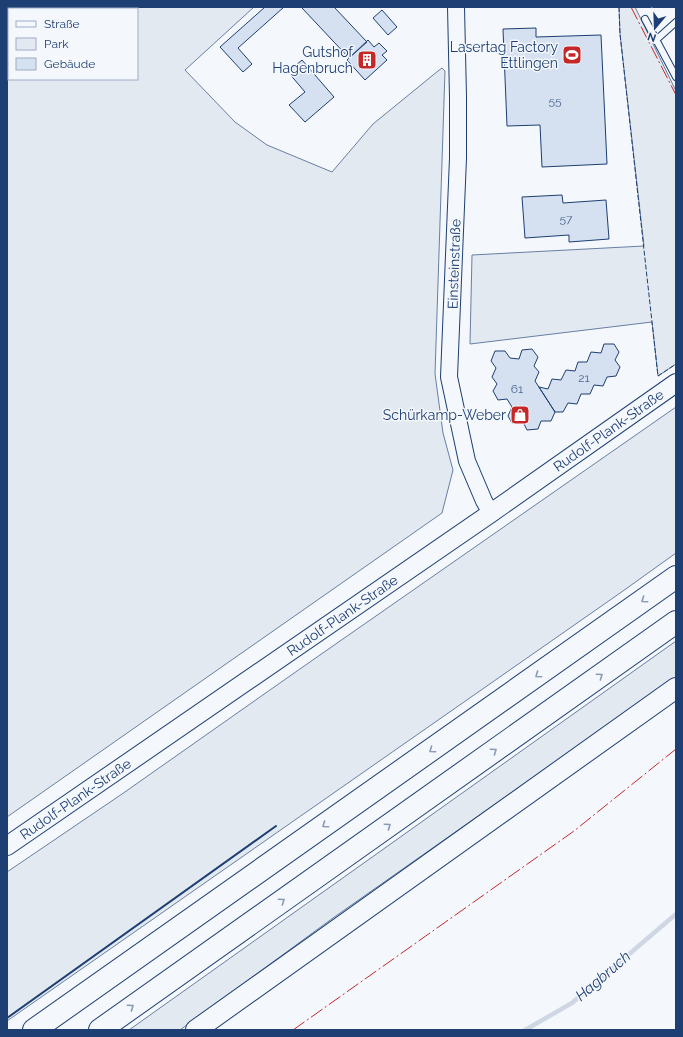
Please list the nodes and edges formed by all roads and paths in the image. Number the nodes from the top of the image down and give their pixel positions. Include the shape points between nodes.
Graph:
1 (456, 7) edge
2 (645, 19) dead end
3 (676, 22) edge
4 (656, 40) junction
5 (676, 77) edge
6 (676, 383) edge
7 (491, 513) junction
8 (676, 577) edge
9 (676, 622) edge
10 (676, 688) edge
11 (7, 846) edge
12 (34, 1030) edge
13 (100, 1030) edge
14 (196, 1030) edge

1 - 7 street, Einsteinstraße via 458,158 449,377 467,461
2 - 4 lane
3 - 4 lane
4 - 5 lane
6 - 7 main road, Rudolf-Plank-Straße
7 - 11 main road, Rudolf-Plank-Straße
8 -> 12 highway
13 -> 9 highway
10 - 14 main road

